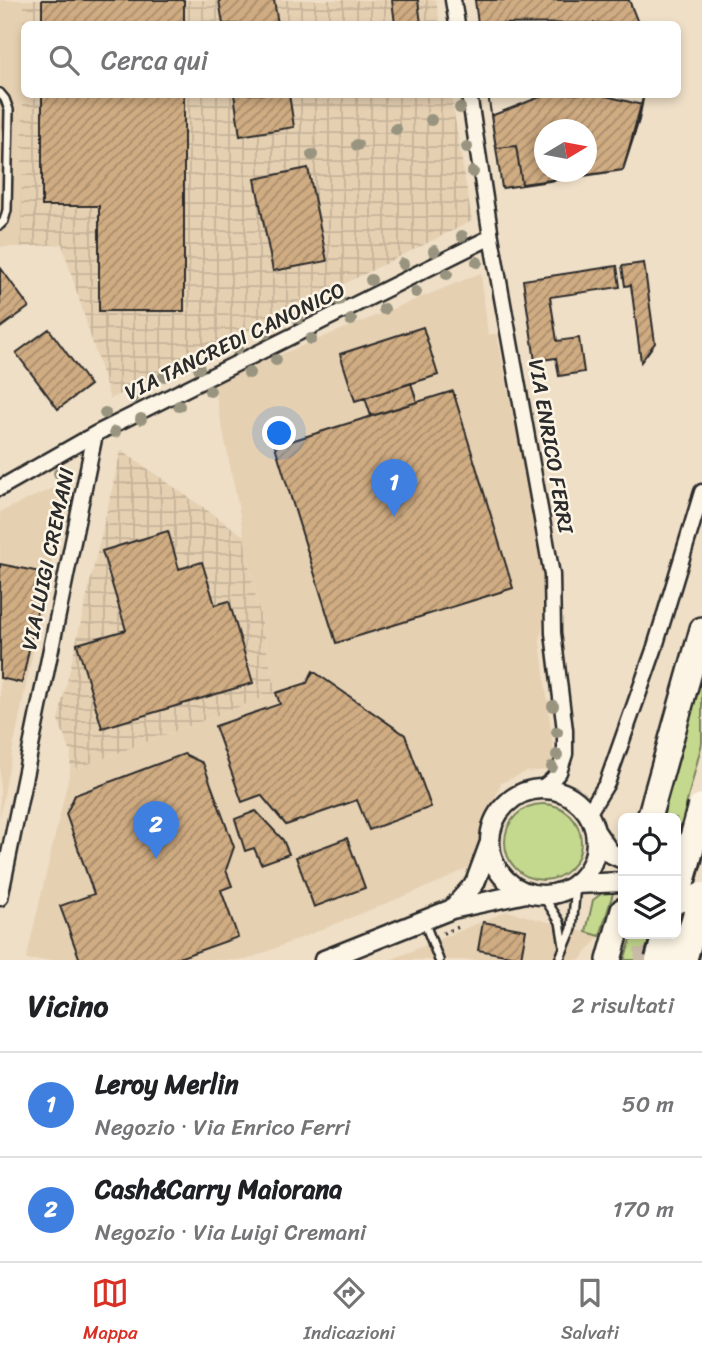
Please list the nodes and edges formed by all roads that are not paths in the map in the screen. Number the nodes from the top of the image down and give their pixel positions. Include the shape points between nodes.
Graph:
1 (453, 0) edge
2 (456, 21) edge
3 (0, 93) edge
4 (470, 98) edge
5 (0, 225) edge
6 (491, 237) junction
7 (96, 434) junction
8 (0, 488) edge
9 (702, 492) edge
10 (702, 629) edge
11 (532, 790) junction
12 (702, 807) edge
13 (650, 813) edge
14 (591, 821) junction
15 (489, 845) junction
16 (618, 856) edge
17 (681, 872) edge
18 (702, 876) edge
19 (618, 882) edge
20 (681, 882) edge
21 (576, 884) junction
22 (681, 892) edge
23 (535, 895) junction
24 (702, 896) edge
25 (0, 898) edge
26 (452, 909) junction
27 (424, 920) junction
28 (618, 928) edge
29 (665, 939) edge
30 (564, 952) junction
31 (324, 960) edge
32 (439, 960) edge
33 (559, 960) edge
34 (609, 960) edge
35 (659, 960) edge
36 (683, 960) edge

1 - 2 street
3 - 5 lane via 9,110 7,210
4 - 6 street, VIA ENRICO FERRI
6 - 7 street, VIA TANCREDI CANONICO
6 - 11 street, VIA ENRICO FERRI via 550,552 554,645 565,730 559,772 548,785
7 - 8 street, VIA TANCREDI CANONICO
7 - 25 street, VIA LUIGI CREMANI
9 - 14 street via 643,682
10 - 13 highway
11 - 14 street via 564,793
11 - 15 street via 499,811
12 - 20 highway, bridge
14 - 16 street via 606,848
14 - 21 street via 594,858
15 - 23 street via 500,875 512,886
15 - 26 street via 475,883
17 - 18 street
19 - 21 street
21 - 23 street via 561,893
21 - 30 lane
22 - 24 street
23 - 26 street
23 - 30 lane via 560,922
24 - 36 highway, bridge
26 - 27 street
27 - 31 street
27 - 32 lane
28 - 34 highway
29 - 35 highway, bridge
30 - 33 lane

